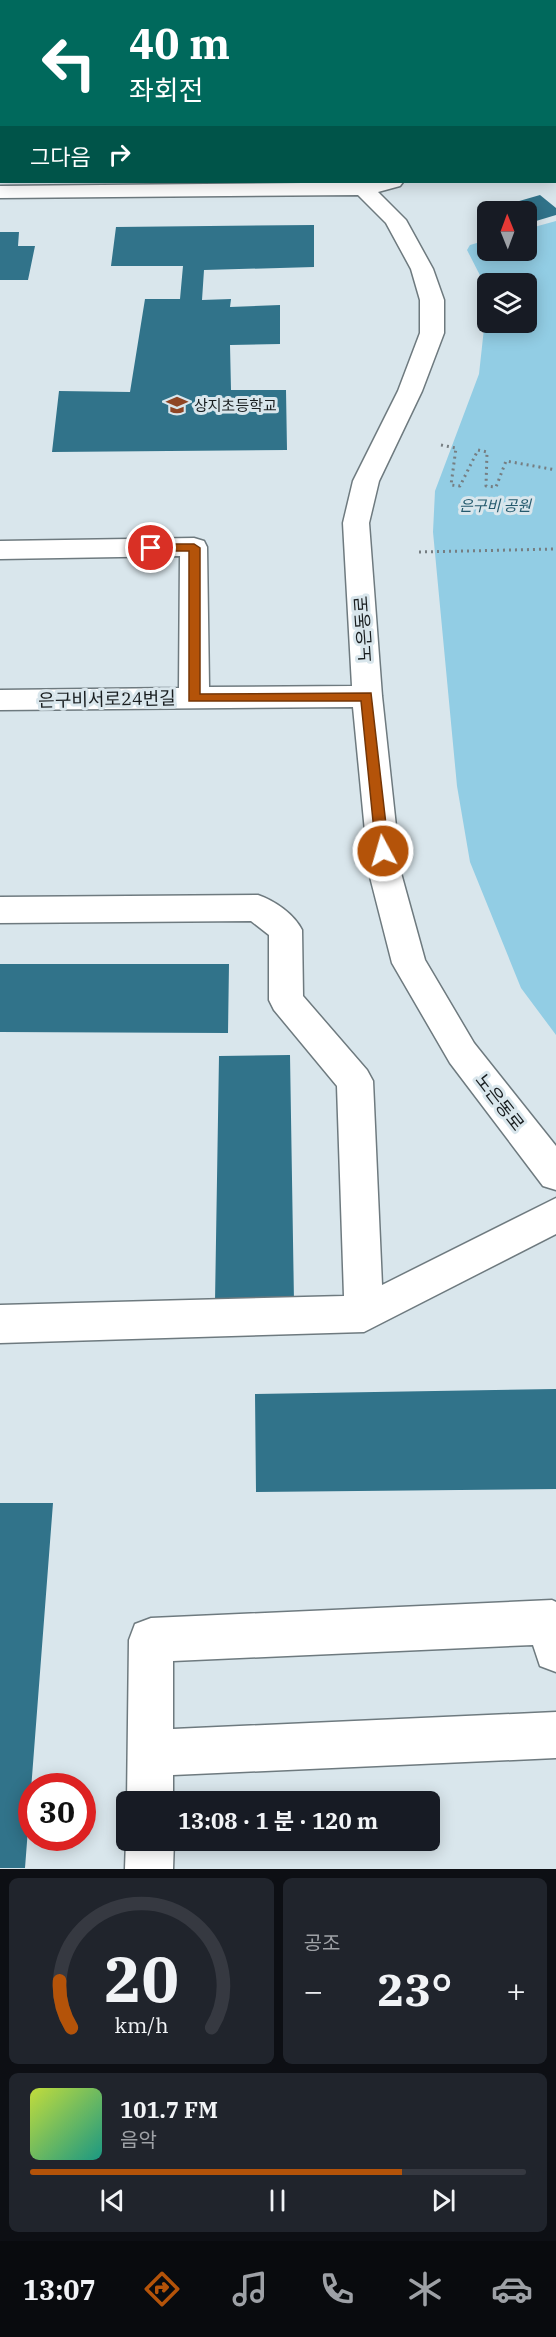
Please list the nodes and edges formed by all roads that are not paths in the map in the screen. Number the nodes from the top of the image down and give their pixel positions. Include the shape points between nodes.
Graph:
1 (382, 183) edge
2 (360, 185) edge
3 (0, 192) edge
4 (0, 550) edge
5 (367, 696) junction
6 (194, 698) junction
7 (0, 700) edge
8 (0, 910) edge
9 (556, 1174) edge
10 (556, 1215) edge
11 (364, 1314) junction
12 (0, 1324) edge
13 (556, 1650) edge
14 (556, 1735) edge
15 (150, 1753) junction
16 (150, 1791) edge
17 (150, 1851) edge
18 (149, 1869) edge

1 - 2 street
2 - 3 street
2 - 5 street, 노은동로 via 395,220 422,269 432,300 432,333 410,391 366,481 356,523
4 - 6 street, 은구비서로24번길 via 194,548
5 - 6 street
5 - 9 street, 노은동로 via 385,873 409,963 462,1053
6 - 7 street, 은구비서로24번길
8 - 11 street via 258,908 286,930 286,1000 355,1081
10 - 11 street
11 - 12 street
13 - 15 street via 552,1622 151,1640
14 - 15 street
15 - 16 street
17 - 18 street

